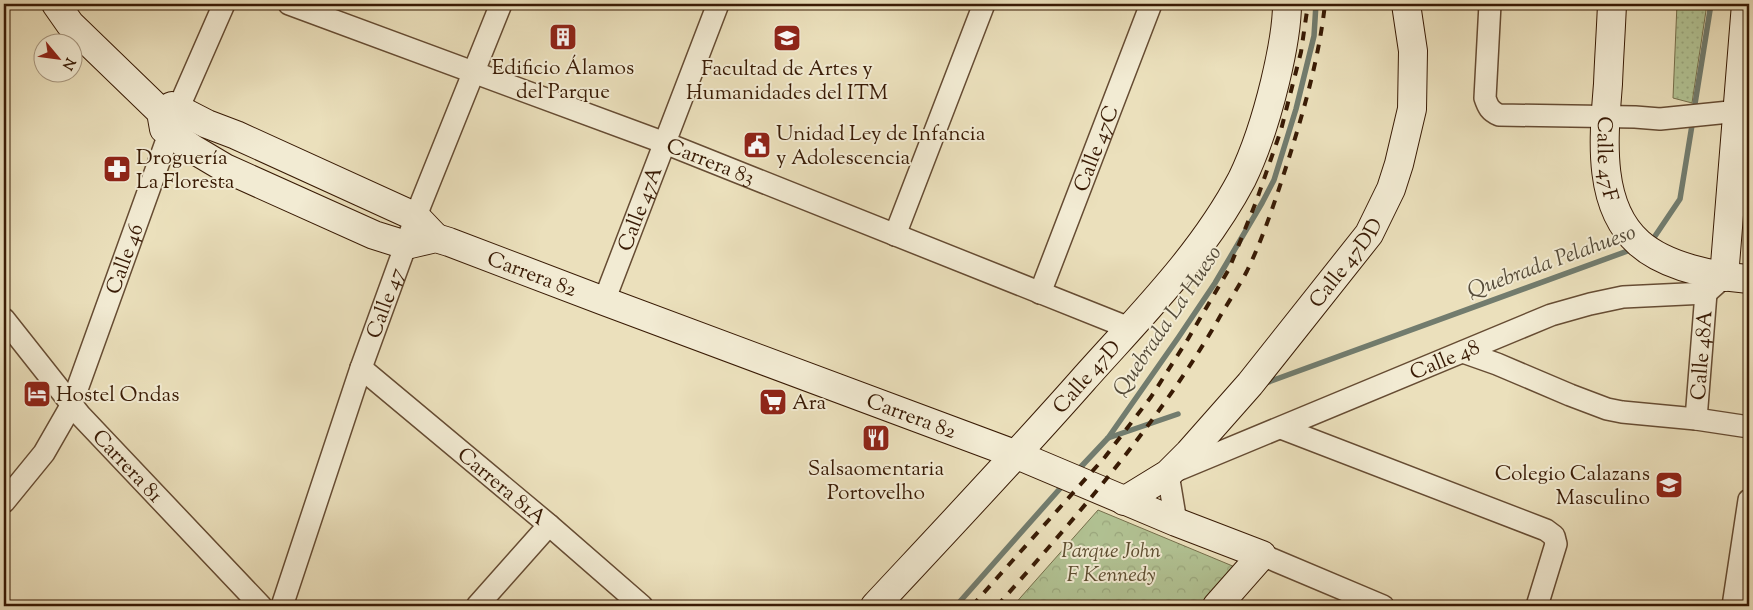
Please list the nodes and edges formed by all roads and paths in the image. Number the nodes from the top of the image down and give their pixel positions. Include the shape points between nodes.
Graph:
1 (56, 4) edge
2 (224, 4) edge
3 (289, 4) edge
4 (501, 4) edge
5 (718, 4) edge
6 (984, 4) edge
7 (1151, 4) edge
8 (1287, 4) edge
9 (1406, 4) edge
10 (1490, 4) edge
11 (1612, 4) edge
12 (1747, 9) edge
13 (475, 71) junction
14 (1735, 111) edge
15 (1606, 116) junction
16 (169, 118) junction
17 (665, 143) junction
18 (416, 217) junction
19 (895, 235) junction
20 (436, 238) junction
21 (406, 245) junction
22 (1738, 246) edge
23 (1726, 283) edge
24 (1040, 293) junction
25 (604, 301) junction
26 (4, 319) edge
27 (1129, 328) junction
28 (1463, 352) junction
29 (361, 368) junction
30 (71, 406) junction
31 (1696, 418) junction
32 (1749, 427) edge
33 (1281, 428) junction
34 (1016, 455) junction
35 (1168, 474) junction
36 (1115, 497) junction
37 (1749, 500) edge
38 (4, 502) edge
39 (1176, 522) junction
40 (549, 525) junction
41 (1262, 555) junction
42 (261, 606) edge
43 (282, 606) edge
44 (477, 606) edge
45 (642, 606) edge
46 (875, 606) edge
47 (1217, 606) edge
48 (1383, 606) edge
49 (1537, 606) edge
50 (1733, 606) edge

1 - 16 street, Carrera 82 via 70,24
2 - 16 street, Calle 46
3 - 13 street, Carrera 83
4 - 13 street, Calle 47
5 - 17 street, Calle 47A
6 - 19 street
7 - 24 street, Calle 47C
8 - 27 street, Calle 47D via 1281,57 1267,113 1242,178 1192,257
9 - 35 street, Calle 47DD via 1413,51 1412,109 1391,189 1369,234 1250,384
10 - 15 street via 1485,98 1488,106 1499,115
11 - 15 street, Calle 47F
12 - 14 street, Calle 48A
13 - 17 street, Carrera 83
13 - 18 street, Calle 47
14 - 15 street via 1667,119
14 - 22 street, Calle 48A
15 - 23 street, Calle 47F via 1606,168 1612,200 1625,227 1644,247
16 - 18 street, Carrera 82
16 - 21 street, Carrera 82 via 193,150 225,168 374,235
16 - 30 street, Calle 46
17 - 19 street, Carrera 83
17 - 25 street, Calle 47A
18 - 20 street, Carrera 82
18 - 21 street, Calle 47
19 - 24 street, Carrera 83
20 - 21 street
20 - 25 street, Carrera 82
21 - 29 street, Calle 47
22 - 23 street, Calle 48A
23 - 28 street, Calle 48 via 1590,304 1537,320
23 - 31 street, Calle 48A
24 - 27 street, Carrera 83
25 - 34 street, Carrera 82
26 - 30 street, Carrera 81
27 - 34 street, Calle 47D
28 - 31 street via 1607,409
28 - 33 street, Calle 48
29 - 40 street, Carrera 81A
29 - 43 street, Calle 47
30 - 38 street, Calle 46 via 44,453
30 - 42 street, Carrera 81
31 - 32 street
33 - 35 street, Calle 48
33 - 49 street via 1546,530 1554,536 1556,544
34 - 36 street, Carrera 82
34 - 46 street, Calle 47D
35 - 36 street, Calle 47DD
35 - 39 street
36 - 39 street, Carrera 82
37 - 50 street
39 - 41 street, Carrera 82
40 - 44 street
40 - 45 street, Carrera 81A
41 - 47 street
41 - 48 street, Carrera 82

